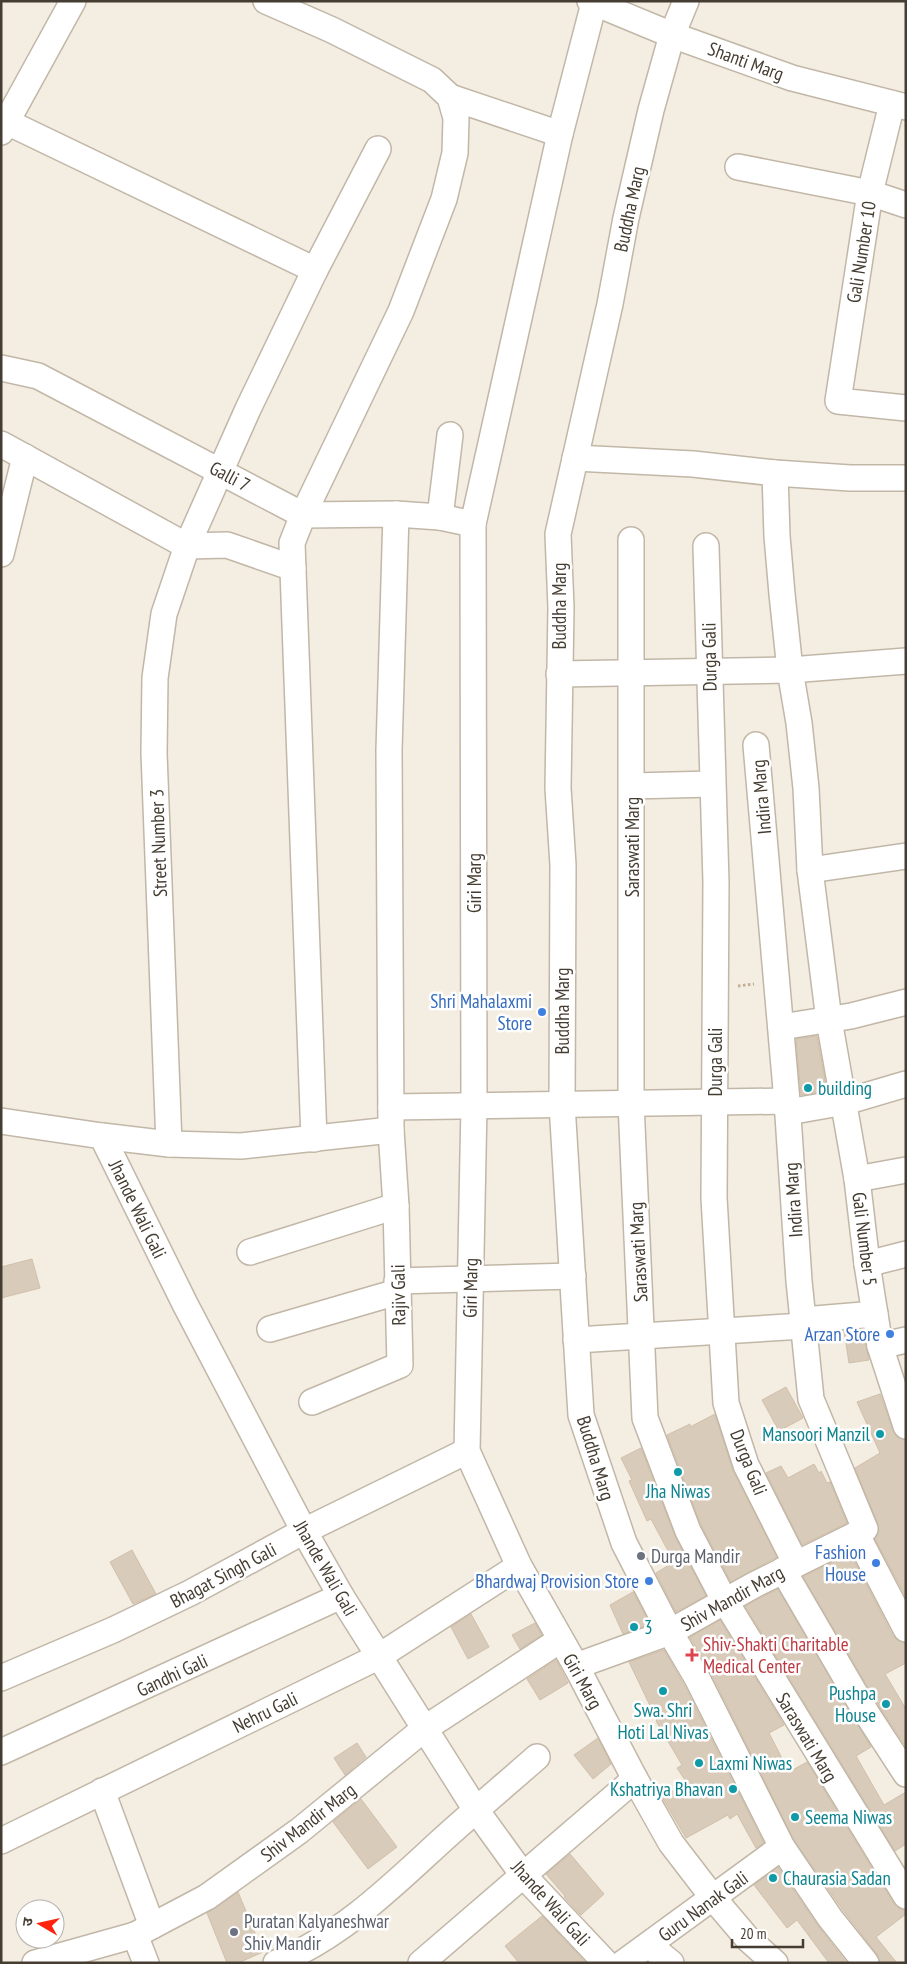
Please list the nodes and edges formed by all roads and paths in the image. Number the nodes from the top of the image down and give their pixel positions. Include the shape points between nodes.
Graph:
1 (73, 1) edge
2 (266, 1) edge
3 (686, 1) edge
4 (592, 2) edge
5 (672, 34) junction
6 (450, 97) junction
7 (899, 105) edge
8 (4, 127) edge
9 (560, 134) junction
10 (378, 149) dead end
11 (738, 167) dead end
12 (870, 193) junction
13 (906, 205) edge
14 (315, 270) junction
15 (1, 368) edge
16 (906, 408) edge
17 (450, 434) dead end
18 (1, 444) edge
19 (25, 457) junction
20 (575, 458) junction
21 (220, 471) junction
22 (775, 473) junction
23 (906, 478) edge
24 (396, 514) junction
25 (303, 515) junction
26 (440, 517) junction
27 (473, 524) junction
28 (632, 540) dead end
29 (187, 546) junction
30 (706, 546) dead end
31 (1, 554) edge
32 (293, 568) junction
33 (906, 661) edge
34 (790, 670) junction
35 (709, 673) junction
36 (559, 674) junction
37 (632, 674) junction
38 (756, 744) dead end
39 (712, 784) junction
40 (632, 786) junction
41 (906, 856) edge
42 (810, 870) junction
43 (777, 982) junction
44 (715, 988) junction
45 (906, 1002) edge
46 (829, 1020) junction
47 (781, 1027) junction
48 (906, 1084) edge
49 (714, 1102) junction
50 (845, 1102) junction
51 (631, 1103) junction
52 (562, 1104) junction
53 (474, 1106) junction
54 (787, 1107) junction
55 (391, 1118) junction
56 (1, 1121) edge
57 (102, 1136) junction
58 (314, 1139) junction
59 (169, 1144) junction
60 (906, 1170) edge
61 (857, 1179) junction
62 (396, 1206) junction
63 (250, 1252) dead end
64 (906, 1254) edge
65 (867, 1264) junction
66 (573, 1276) junction
67 (471, 1279) junction
68 (397, 1286) junction
69 (874, 1314) junction
70 (803, 1323) junction
71 (270, 1329) dead end
72 (721, 1332) junction
73 (642, 1336) junction
74 (576, 1340) junction
75 (906, 1340) edge
76 (880, 1346) junction
77 (312, 1402) dead end
78 (905, 1425) edge
79 (467, 1450) junction
80 (304, 1531) junction
81 (857, 1534) junction
82 (519, 1566) junction
83 (789, 1567) junction
84 (341, 1596) junction
85 (725, 1601) junction
86 (906, 1629) edge
87 (670, 1632) junction
88 (560, 1640) junction
89 (378, 1657) junction
90 (576, 1666) junction
91 (1, 1678) edge
92 (424, 1729) junction
93 (1, 1752) edge
94 (537, 1757) dead end
95 (906, 1774) edge
96 (635, 1779) junction
97 (102, 1791) junction
98 (476, 1810) junction
99 (1, 1840) edge
100 (782, 1847) junction
101 (522, 1875) junction
102 (906, 1896) edge
103 (714, 1899) junction
104 (144, 1931) junction
105 (649, 1945) junction
106 (35, 1963) edge
107 (146, 1963) edge
108 (276, 1963) edge
109 (421, 1963) edge
110 (606, 1963) edge
111 (623, 1963) edge
112 (671, 1963) edge
113 (775, 1963) edge
114 (866, 1963) edge

1 - 8 street
2 - 6 street via 432,80
3 - 5 street, Buddha Marg
4 - 5 street, Shanti Marg
4 - 9 street, Giri Marg
5 - 7 street, Shanti Marg via 792,78
5 - 20 street, Buddha Marg via 649,119
6 - 9 street
6 - 25 street via 456,118 456,154 444,198 402,311
7 - 12 street, Gali Number 10
8 - 14 street
9 - 27 street, Giri Marg
10 - 14 street, Street Number 3
11 - 12 street
12 - 13 street
12 - 16 street, Gali Number 10 via 838,401
14 - 21 street, Street Number 3
15 - 21 street, Galli 7 via 38,376
17 - 26 street
18 - 19 street
19 - 29 street
19 - 31 street
20 - 22 street via 693,464
20 - 36 street, Buddha Marg via 558,534
21 - 25 street, Galli 7
21 - 29 street, Street Number 3
22 - 23 street
22 - 34 street, Gali Number 5 via 777,536
24 - 25 street, Galli 7
24 - 26 street, Galli 7
24 - 55 street, Rajiv Gali via 389,750
25 - 32 street via 292,543
26 - 27 street, Galli 7
27 - 53 street, Giri Marg
28 - 37 street, Saraswati Marg
29 - 32 street via 227,545
29 - 59 street, Street Number 3 via 164,614 155,678 154,753
30 - 35 street, Durga Gali
32 - 58 street
33 - 34 street
34 - 35 street
34 - 42 street, Gali Number 5 via 806,788
35 - 37 street
35 - 39 street, Durga Gali
36 - 37 street
36 - 52 street, Buddha Marg via 558,788 563,865
37 - 40 street, Saraswati Marg
38 - 43 street, Indira Marg
39 - 40 street
39 - 44 street, Durga Gali via 716,882
40 - 51 street, Saraswati Marg
41 - 42 street
42 - 46 street, Gali Number 5
43 - 44 path
43 - 47 street, Indira Marg
44 - 49 street, Durga Gali
45 - 46 street
46 - 47 street
46 - 50 street, Gali Number 5
47 - 54 street, Indira Marg
48 - 50 street
49 - 51 street
49 - 54 street
49 - 72 street, Durga Gali via 714,1198
50 - 54 street
50 - 61 street, Gali Number 5
51 - 52 street
51 - 73 street, Saraswati Marg
52 - 53 street
52 - 66 street, Buddha Marg
53 - 55 street
53 - 67 street, Giri Marg
54 - 70 street, Indira Marg
55 - 58 street
55 - 62 street, Rajiv Gali
56 - 57 street
57 - 59 street
57 - 80 street, Jhande Wali Gali via 185,1304
58 - 59 street via 242,1146
60 - 61 street
61 - 65 street, Gali Number 5
62 - 63 street
62 - 68 street, Rajiv Gali
64 - 65 street
65 - 69 street, Gali Number 5
66 - 67 street
66 - 74 street, Buddha Marg
67 - 68 street
67 - 79 street, Giri Marg
68 - 71 street
68 - 77 street, Rajiv Gali via 400,1366
69 - 70 street
69 - 76 street, Gali Number 5
70 - 72 street
70 - 81 street, Indira Marg via 811,1399 866,1529
72 - 73 street
72 - 83 street, Durga Gali via 726,1403 746,1465
73 - 74 street
73 - 85 street, Saraswati Marg via 645,1418 688,1531
74 - 87 street, Buddha Marg via 581,1414 624,1543
75 - 76 street
76 - 78 street, Gali Number 5
79 - 80 street, Bhagat Singh Gali
79 - 82 street, Giri Marg
80 - 84 street, Jhande Wali Gali
80 - 91 street, Bhagat Singh Gali via 190,1593
81 - 83 street, Shiv Mandir Marg
81 - 86 street
82 - 88 street, Giri Marg
82 - 89 street, Nehru Gali
83 - 85 street, Shiv Mandir Marg
83 - 95 street, Durga Gali via 867,1714
84 - 89 street, Jhande Wali Gali
84 - 93 street, Gandhi Gali
85 - 87 street, Shiv Mandir Marg
85 - 102 street, Saraswati Marg
87 - 90 street, Shiv Mandir Marg
87 - 100 street, Buddha Marg via 697,1678
88 - 90 street, Giri Marg
88 - 92 street, Shiv Mandir Marg
89 - 92 street, Jhande Wali Gali
89 - 97 street, Nehru Gali
90 - 96 street, Giri Marg
92 - 98 street, Jhande Wali Gali
92 - 104 street, Shiv Mandir Marg via 292,1836 207,1897
94 - 98 street
96 - 101 street
96 - 103 street, Giri Marg via 671,1843
97 - 99 street, Nehru Gali
97 - 104 street
98 - 101 street, Jhande Wali Gali
98 - 108 street via 392,1887 334,1933
100 - 103 street, Guru Nanak Gali
100 - 114 street, Buddha Marg via 830,1918
101 - 109 street
101 - 110 street, Jhande Wali Gali
103 - 105 street, Guru Nanak Gali
103 - 113 street, Giri Marg via 748,1939
104 - 106 street, Shiv Mandir Marg
104 - 107 street
105 - 111 street, Guru Nanak Gali
105 - 112 street

